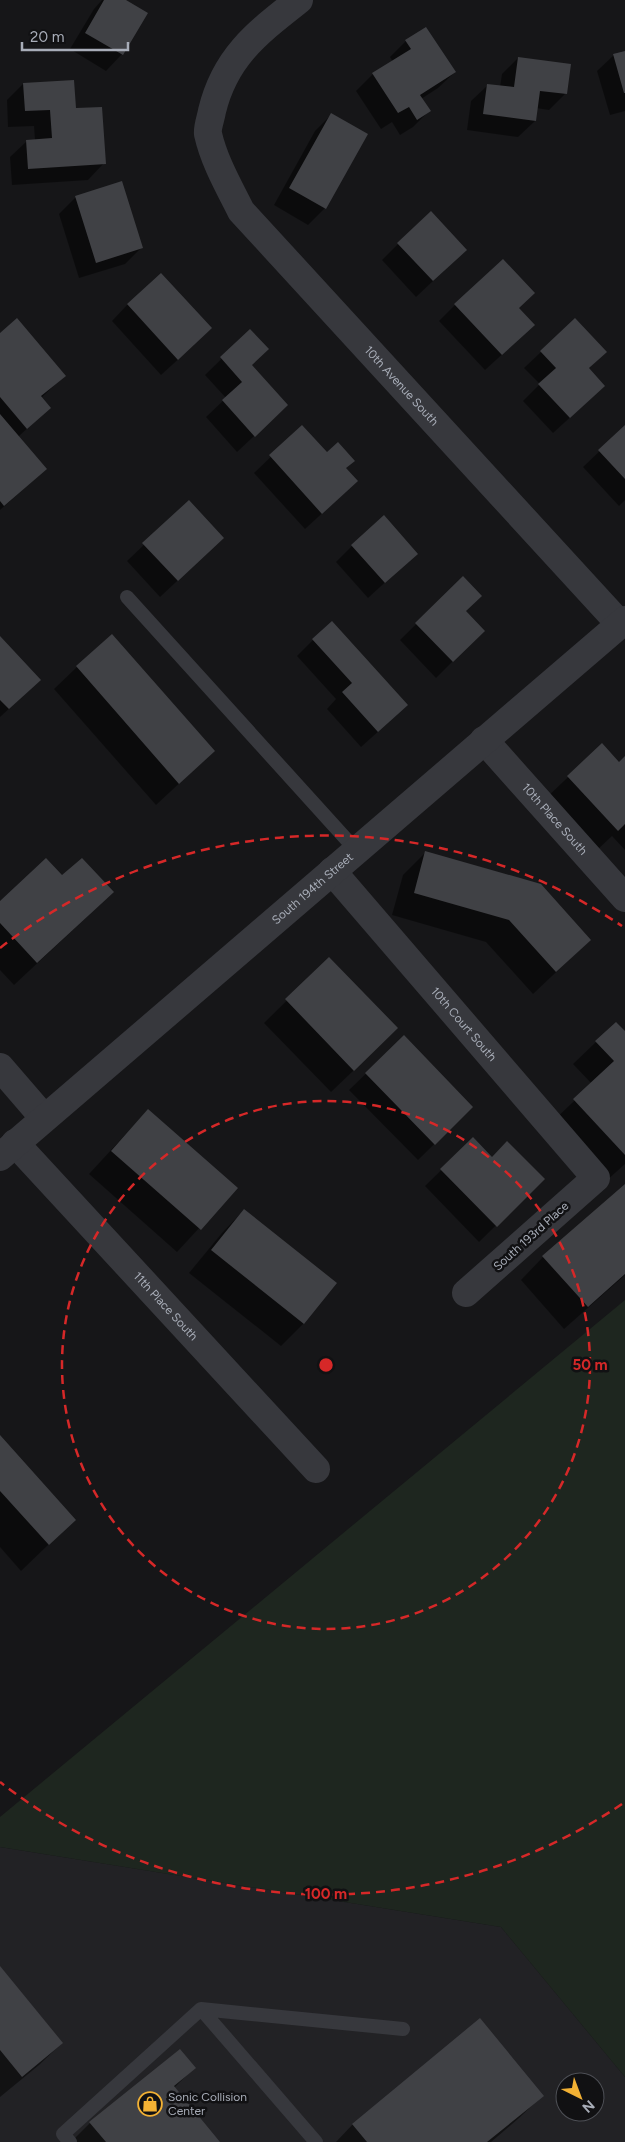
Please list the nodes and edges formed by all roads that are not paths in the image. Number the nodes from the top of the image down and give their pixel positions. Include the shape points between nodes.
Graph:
1 (299, 0) edge
2 (127, 597) dead end
3 (623, 622) edge
4 (484, 740) junction
5 (356, 850) junction
6 (332, 871) junction
7 (625, 898) edge
8 (0, 1067) edge
9 (44, 1118) junction
10 (8, 1150) edge
11 (596, 1178) joint
12 (466, 1293) dead end
13 (316, 1469) dead end
14 (201, 2009) junction
15 (402, 2029) dead end
16 (70, 2142) edge
17 (316, 2142) edge

1 - 3 street, 10th Avenue South via 265,27 231,62 217,91 208,132 241,211
2 - 5 lane
3 - 4 street, South 194th Street
4 - 5 street, South 194th Street
4 - 7 street, 10th Place South
5 - 6 street, South 194th Street
6 - 9 street, South 194th Street
6 - 11 street, 10th Court South
8 - 9 street
9 - 10 street, South 194th Street
10 - 13 street, 11th Place South
11 - 12 street, South 193rd Place
14 - 15 lane
14 - 16 lane via 63,2134
14 - 17 lane

